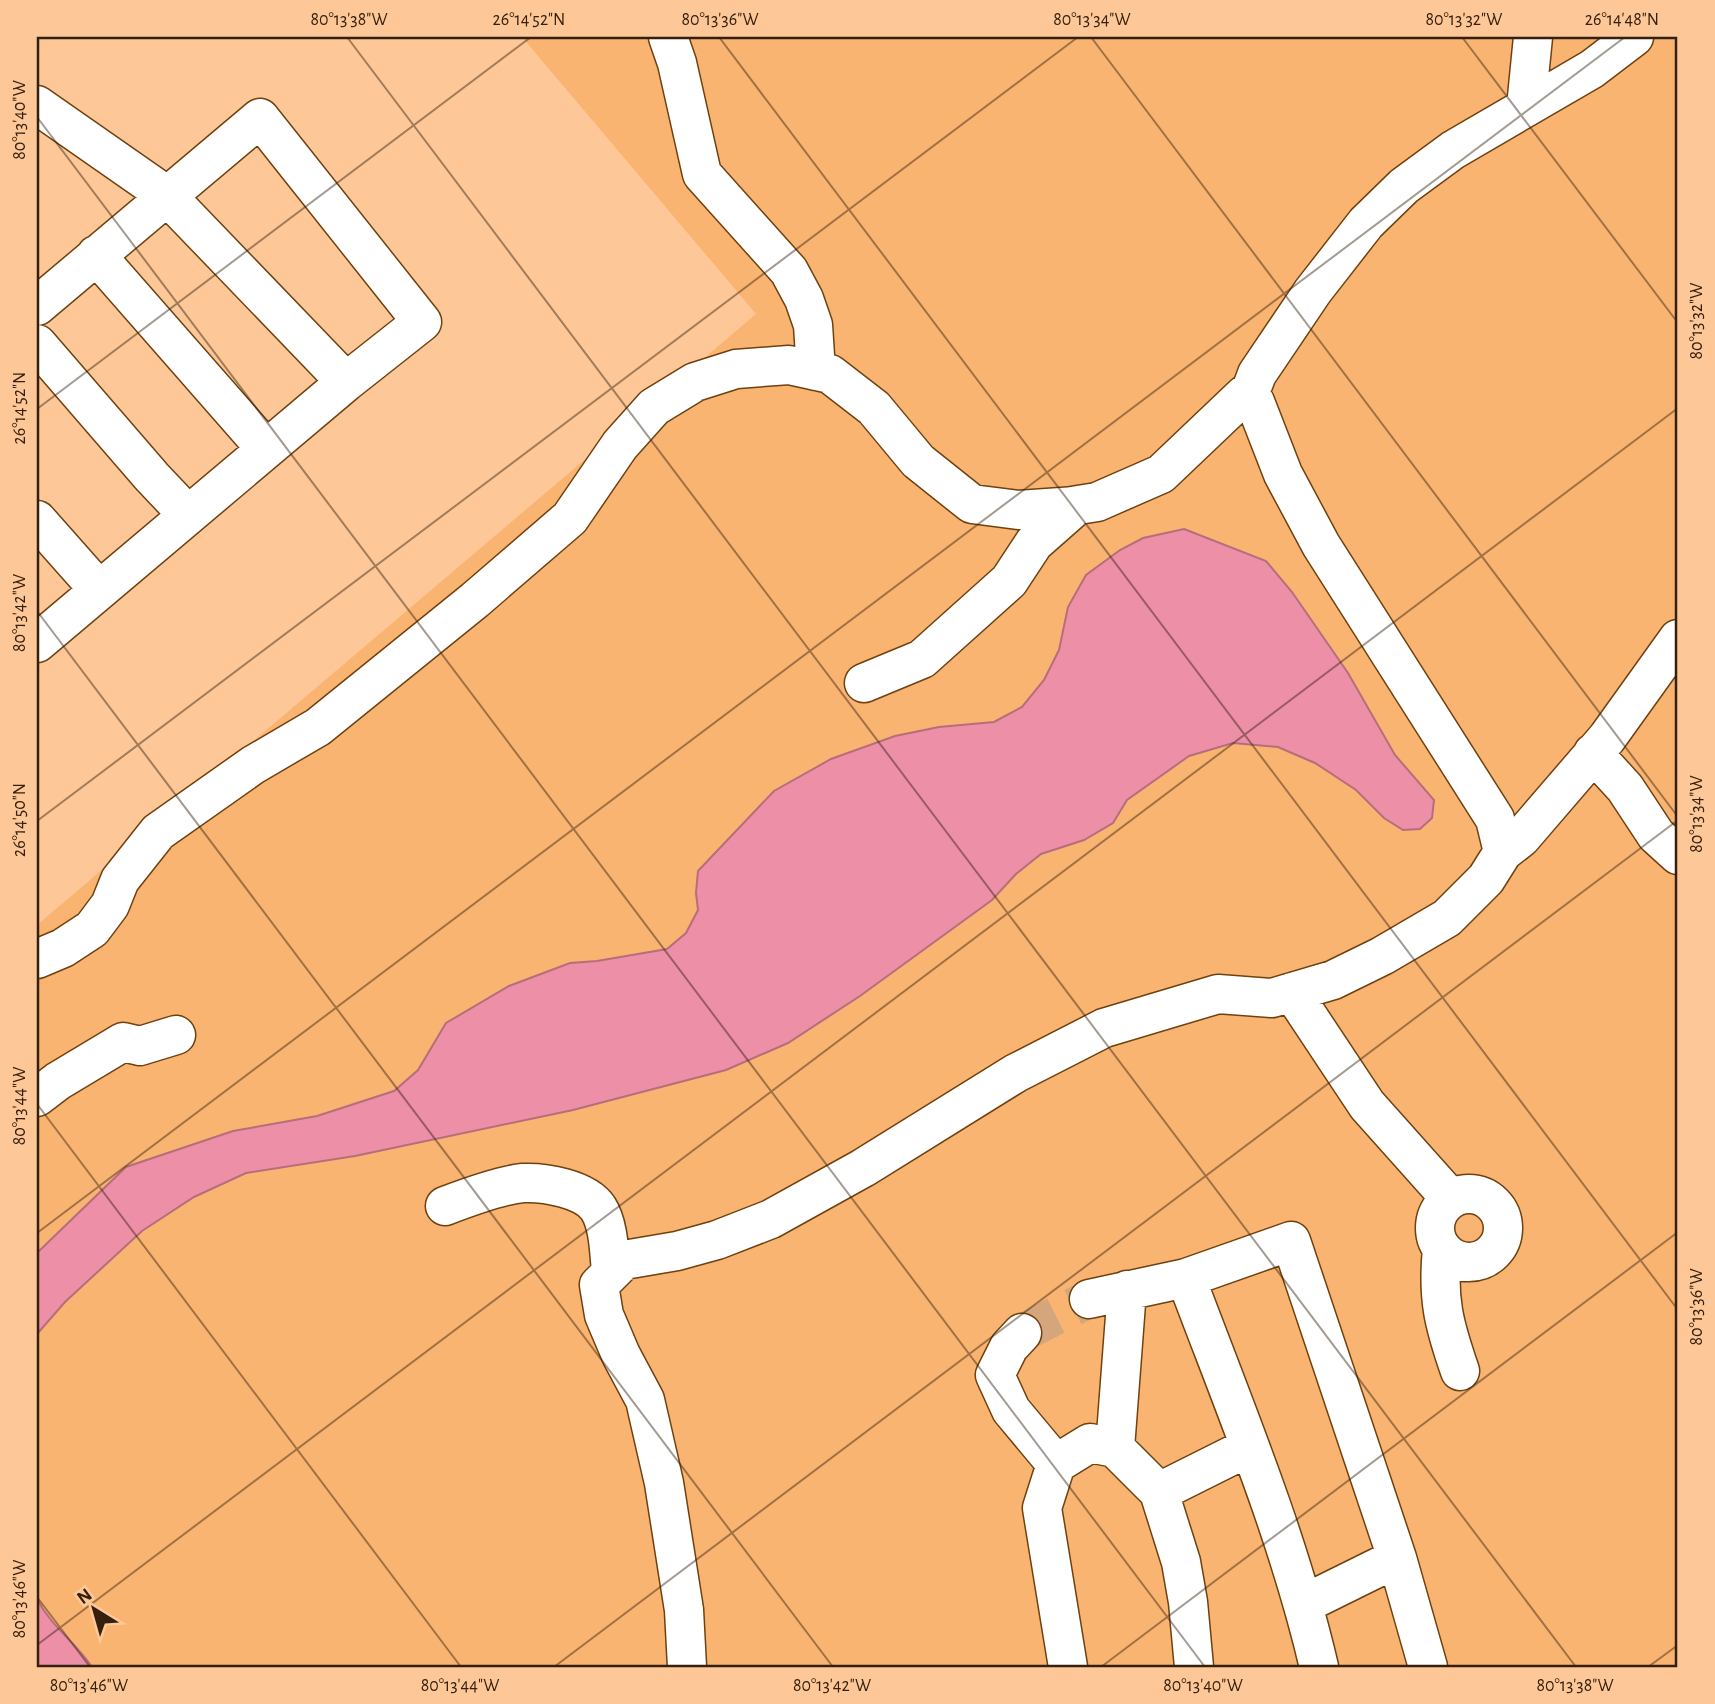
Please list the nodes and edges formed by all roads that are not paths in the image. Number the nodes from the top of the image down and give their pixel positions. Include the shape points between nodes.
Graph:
1 (667, 37) edge
2 (1533, 37) edge
3 (1634, 37) edge
4 (37, 105) edge
5 (1526, 107) junction
6 (166, 195) junction
7 (96, 255) junction
8 (37, 306) edge
9 (37, 344) edge
10 (810, 360) junction
11 (346, 382) junction
12 (1248, 398) junction
13 (266, 449) junction
14 (1072, 506) junction
15 (188, 514) junction
16 (37, 520) edge
17 (99, 590) junction
18 (1678, 639) edge
19 (37, 643) edge
20 (864, 684) dead end
21 (1593, 753) junction
22 (1638, 808) junction
23 (1678, 837) edge
24 (1507, 839) junction
25 (1678, 854) edge
26 (37, 959) edge
27 (1292, 992) junction
28 (176, 1035) dead end
29 (37, 1097) edge
30 (1450, 1198) junction
31 (445, 1206) dead end
32 (1442, 1250) junction
33 (611, 1272) junction
34 (1186, 1278) junction
35 (1127, 1290) junction
36 (1089, 1299) tunnel mouth
37 (1022, 1333) tunnel mouth
38 (1460, 1371) dead end
39 (1250, 1447) junction
40 (1115, 1448) junction
41 (1056, 1464) junction
42 (1159, 1492) junction
43 (1397, 1558) junction
44 (1304, 1604) junction
45 (687, 1667) edge
46 (1068, 1667) edge
47 (1195, 1667) edge
48 (1319, 1667) edge
49 (1428, 1667) edge

1 - 10 street via 702,174 789,271 813,325
2 - 5 street
3 - 5 street via 1592,69
4 - 6 street
5 - 12 street via 1404,186 1366,223 1264,363
6 - 7 street
6 - 11 street
6 - 11 street via 260,118 422,322
7 - 8 street
7 - 13 street
9 - 15 street
10 - 14 street via 874,408 918,461 972,503 1018,510
10 - 26 street via 736,369 695,382 654,407 620,445 570,518 318,727 253,765 158,832 120,880 110,905 92,929
11 - 13 street
12 - 14 street via 1244,395 1161,474 1097,502
12 - 24 street via 1255,402 1283,474 1321,545
13 - 15 street
14 - 20 street via 1076,506 1034,542 1009,581 922,659
15 - 17 street
16 - 17 street
17 - 19 street
18 - 21 street
21 - 22 street
21 - 24 street
22 - 23 street via 1661,812 1674,823
22 - 25 street via 1656,835
24 - 27 street via 1486,879 1447,918 1333,980
27 - 30 street via 1367,1105
27 - 33 street via 1272,998 1219,995 1104,1028 1016,1073 771,1219 677,1251 624,1259
28 - 29 street via 140,1046 123,1042
30 - 32 street via 1435,1218 1436,1242
30 - 32 street via 1474,1193 1496,1204 1505,1227 1497,1250 1476,1263 1453,1260
31 - 33 street via 523,1183 584,1195 598,1209
32 - 38 street via 1439,1280 1445,1328
33 - 45 street via 599,1285 604,1315 645,1400 682,1597
34 - 35 street
34 - 39 street
34 - 43 street via 1291,1241
35 - 36 street
35 - 40 street
37 - 41 street via 995,1375 1011,1410
39 - 42 street
39 - 44 street
40 - 41 street via 1090,1443
40 - 42 street
41 - 46 street via 1042,1508
42 - 47 street via 1181,1562
43 - 44 street
43 - 49 street
44 - 48 street

